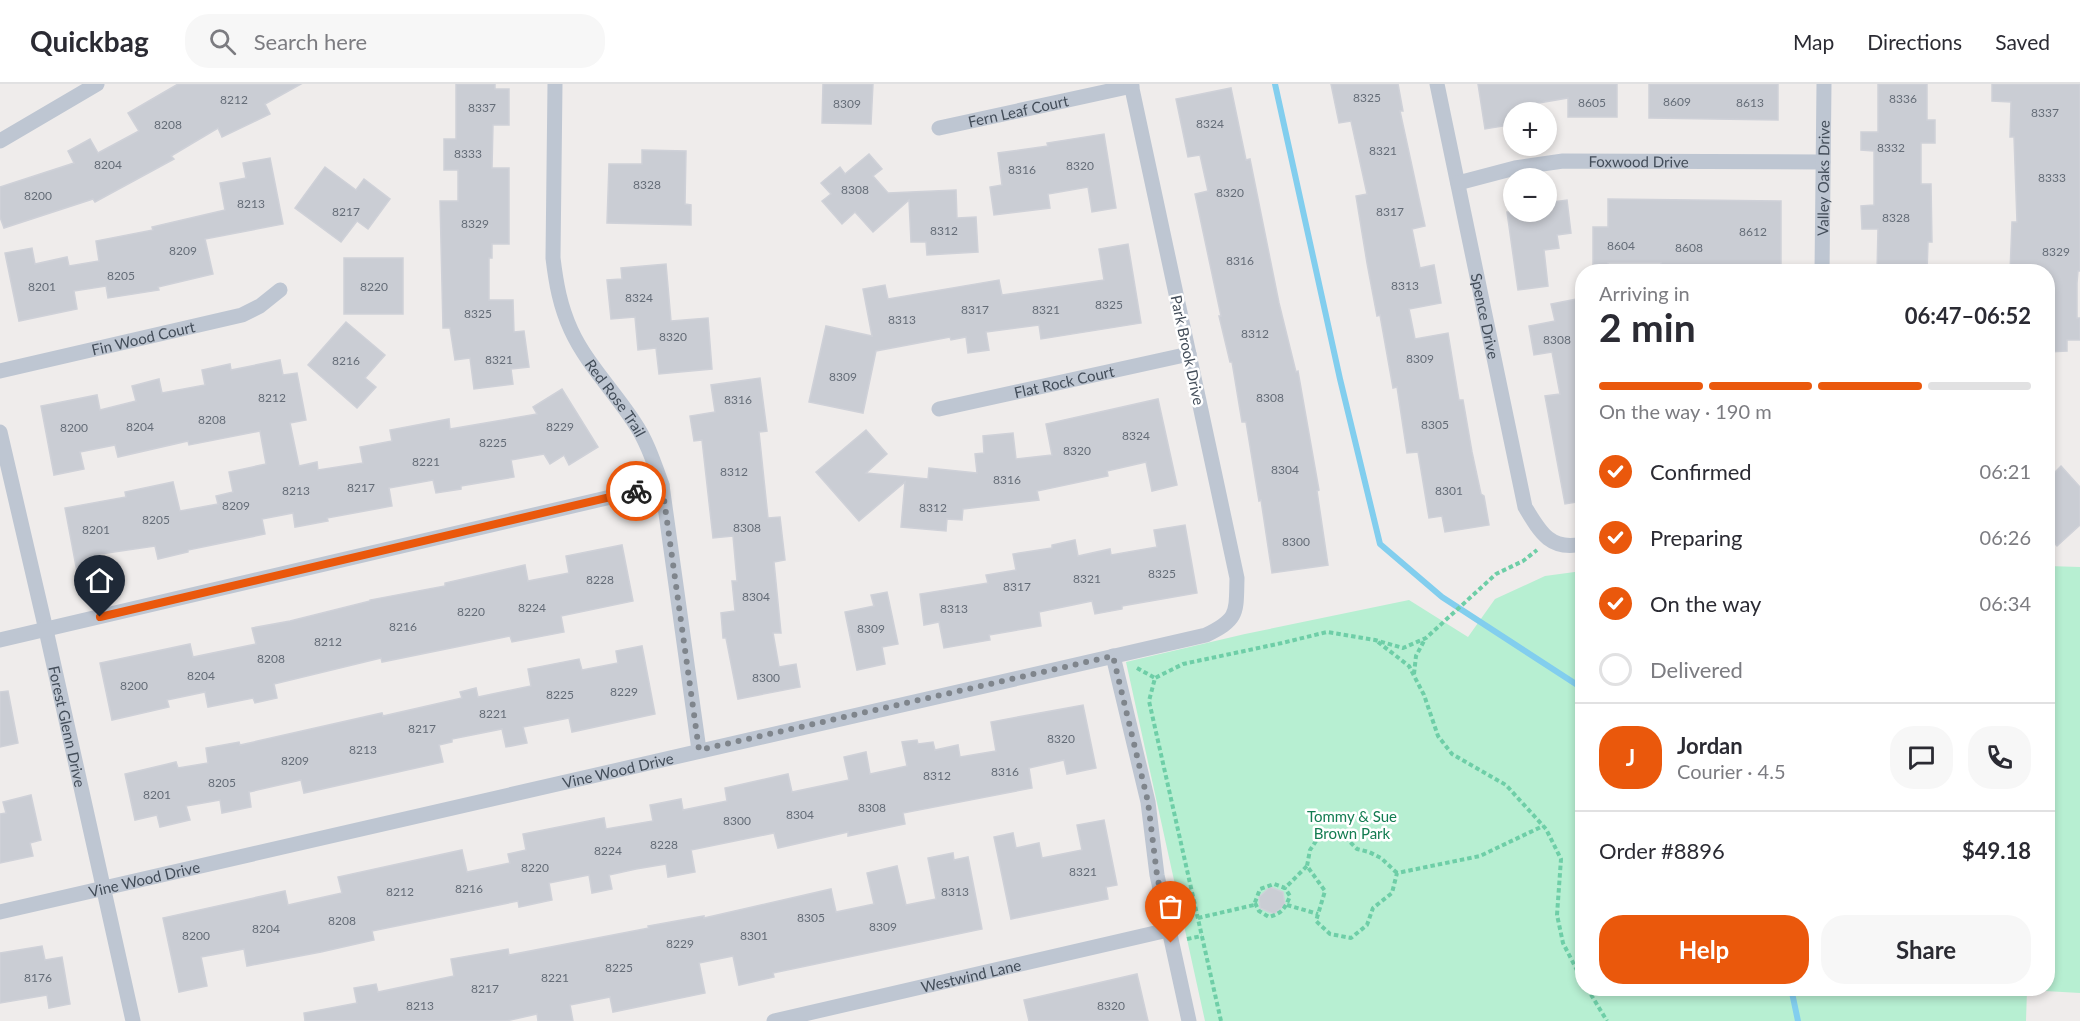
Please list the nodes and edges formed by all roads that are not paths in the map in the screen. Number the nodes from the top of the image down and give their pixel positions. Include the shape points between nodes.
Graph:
1 (97, 84) edge
2 (555, 84) edge
3 (1437, 84) edge
4 (1824, 84) edge
5 (1132, 85) edge
6 (939, 128) dead end
7 (0, 141) edge
8 (1823, 162) junction
9 (1458, 183) junction
10 (1822, 264) edge
11 (280, 290) dead end
12 (1189, 354) junction
13 (0, 371) edge
14 (939, 409) dead end
15 (0, 432) edge
16 (662, 485) junction
17 (1575, 544) edge
18 (1233, 617) joint
19 (46, 630) junction
20 (0, 640) edge
21 (1113, 656) junction
22 (699, 750) junction
23 (104, 889) junction
24 (0, 912) edge
25 (1168, 930) junction
26 (133, 1021) edge
27 (774, 1021) edge
28 (1190, 1021) edge

1 - 7 street
2 - 16 street, Red Rose Trail via 553,258 562,309 600,376 634,422
3 - 9 street, Spence Drive
4 - 8 street, Valley Oaks Drive
5 - 6 street, Fern Leaf Court
5 - 12 street, Park Brook Drive
8 - 9 street, Foxwood Drive via 1563,160
8 - 10 street, Valley Oaks Drive
9 - 17 street, Spence Drive via 1525,507 1550,541
11 - 13 street, Fin Wood Court via 242,315
12 - 14 street, Flat Rock Court
12 - 18 street, Park Brook Drive via 1237,578
15 - 19 street, Forest Glenn Drive
16 - 19 street
16 - 22 street, Red Rose Trail
18 - 21 street, Vine Wood Drive via 1206,634
19 - 20 street
19 - 23 street, Forest Glenn Drive
21 - 22 street, Vine Wood Drive
21 - 25 street via 1148,802
22 - 23 street, Vine Wood Drive
23 - 24 street, Vine Wood Drive
23 - 26 street, Forest Glenn Drive
25 - 27 street, Westwind Lane
25 - 28 street

